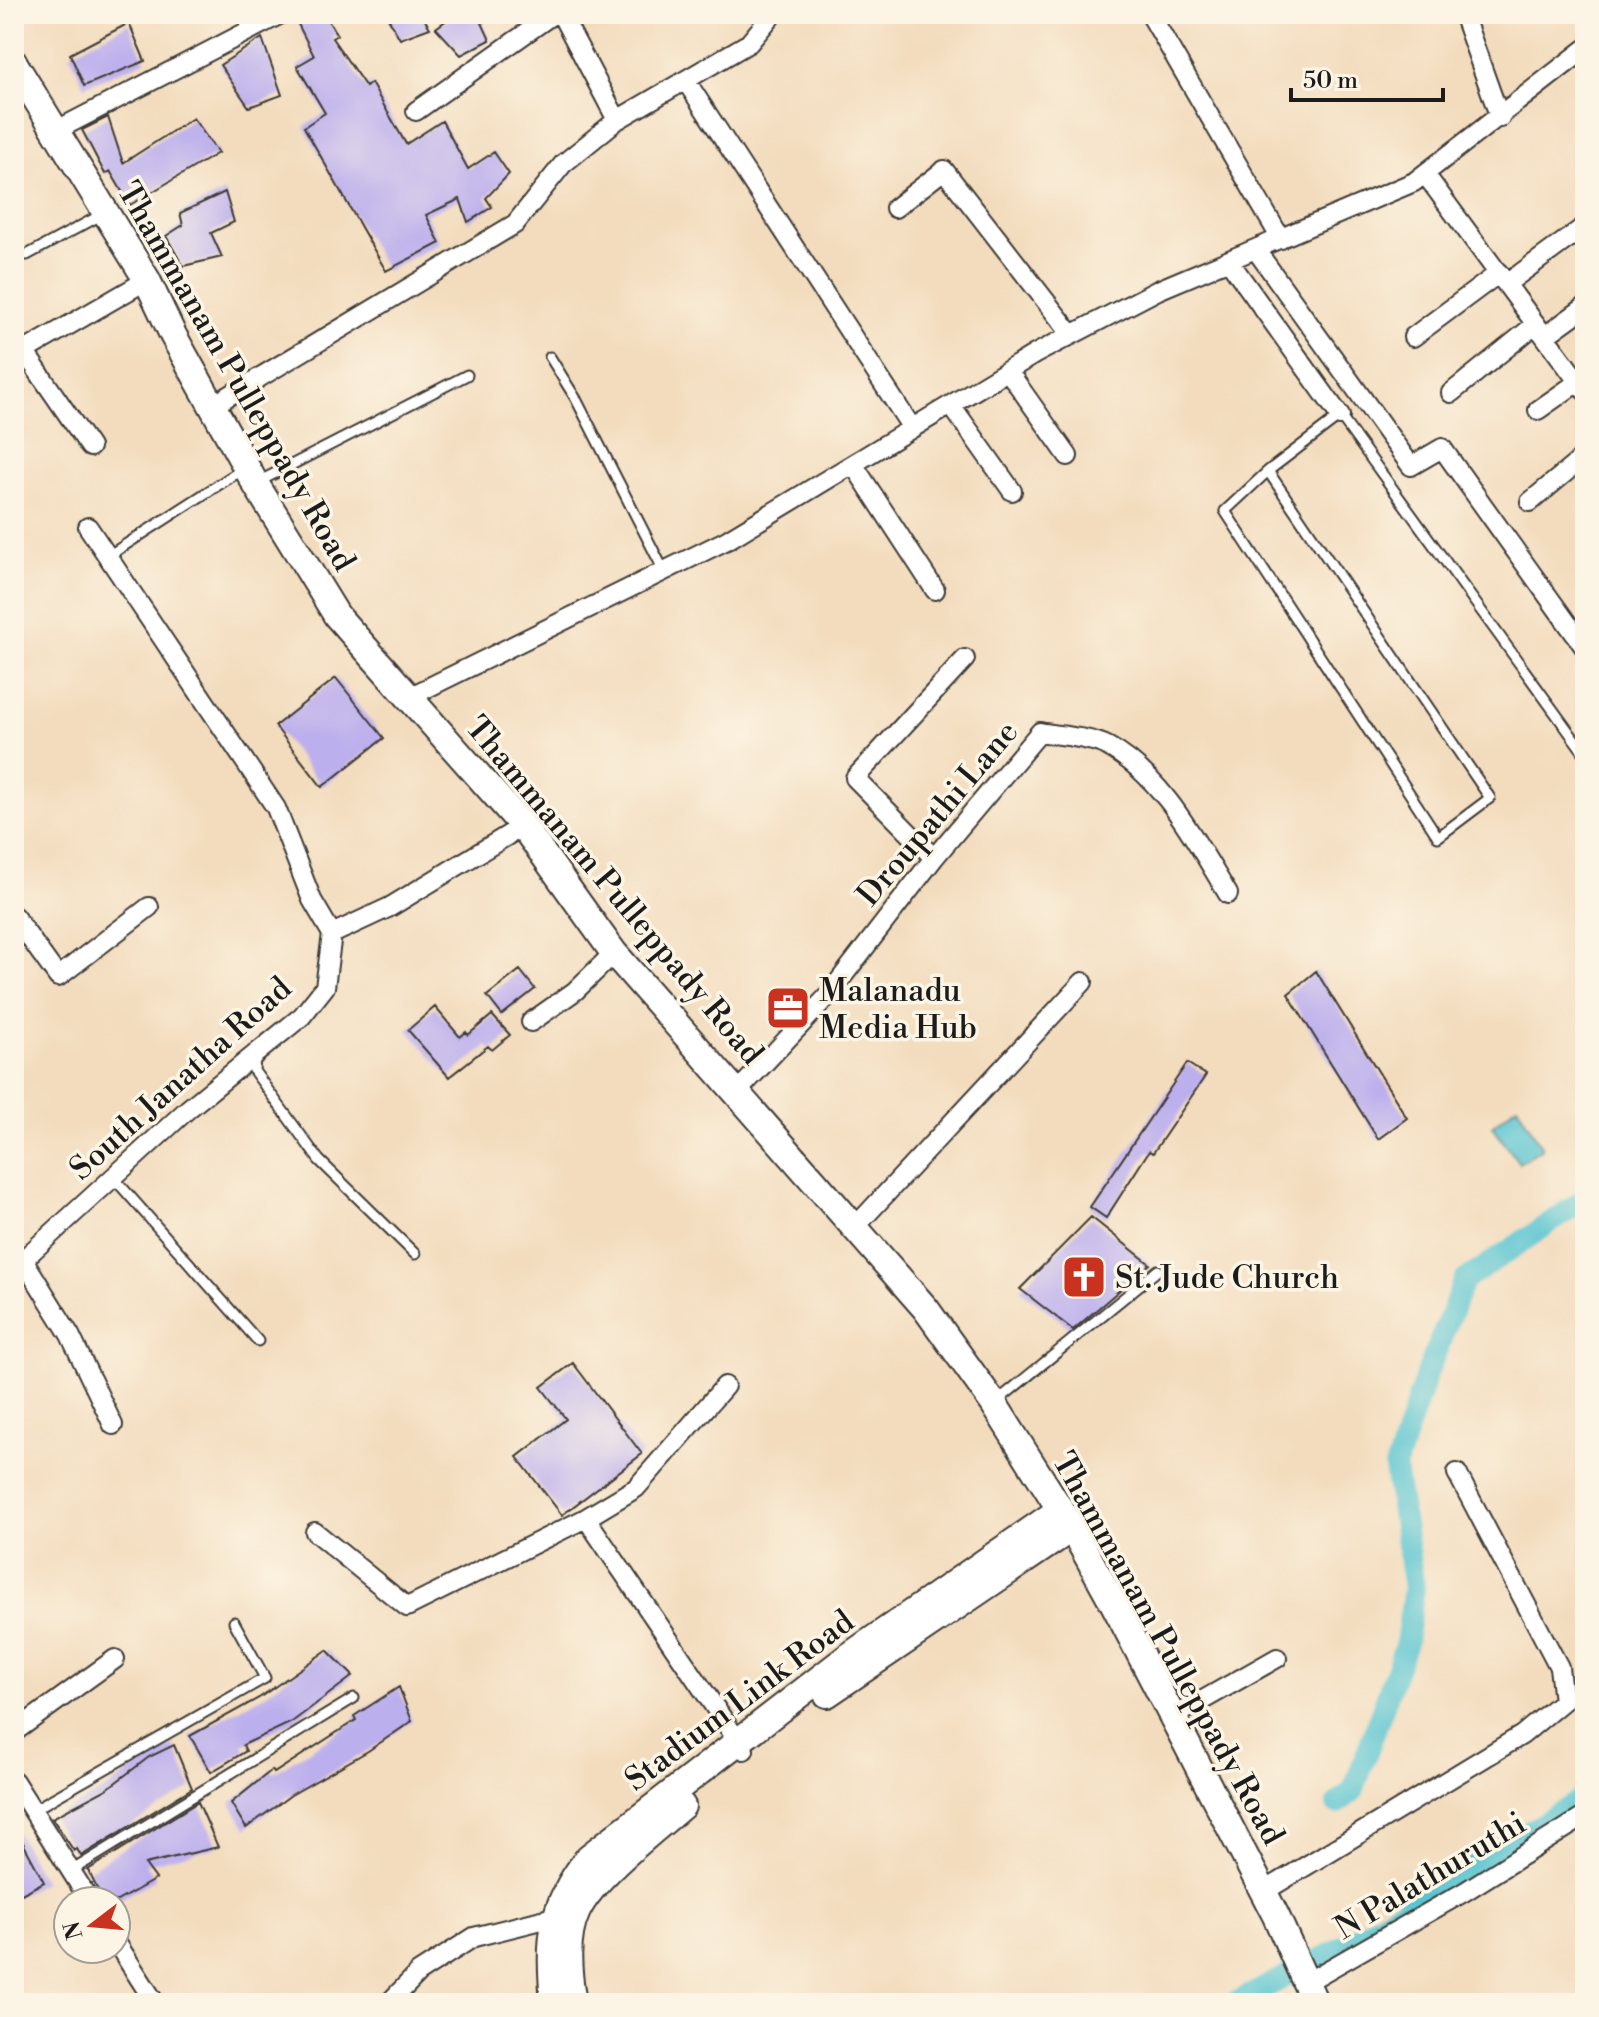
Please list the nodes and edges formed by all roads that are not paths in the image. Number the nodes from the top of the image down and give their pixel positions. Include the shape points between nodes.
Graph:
1 (281, 14) edge
2 (553, 14) edge
3 (561, 14) edge
4 (773, 14) edge
5 (1150, 14) edge
6 (1463, 14) edge
7 (1585, 49) edge
8 (14, 63) edge
9 (686, 81) junction
10 (416, 111) dead end
11 (1500, 118) junction
12 (617, 120) junction
13 (55, 131) junction
14 (1425, 174) junction
15 (895, 208) dead end
16 (106, 213) junction
17 (1585, 226) edge
18 (1281, 239) junction
19 (1256, 250) junction
20 (27, 255) dead end
21 (1229, 261) junction
22 (1502, 279) junction
23 (147, 280) junction
24 (1585, 307) edge
25 (1540, 330) junction
26 (1072, 335) junction
27 (1413, 337) dead end
28 (19, 354) edge
29 (550, 357) dead end
30 (1008, 371) junction
31 (467, 375) dead end
32 (1582, 385) edge
33 (1451, 393) dead end
34 (951, 405) junction
35 (212, 406) junction
36 (1538, 410) dead end
37 (1340, 416) junction
38 (912, 428) junction
39 (90, 447) dead end
40 (1068, 456) dead end
41 (1585, 456) edge
42 (853, 464) junction
43 (1268, 471) junction
44 (251, 474) junction
45 (1012, 491) dead end
46 (1530, 502) dead end
47 (88, 527) dead end
48 (108, 556) junction
49 (664, 571) junction
50 (935, 590) dead end
51 (1585, 648) edge
52 (965, 659) dead end
53 (407, 698) junction
54 (1585, 754) edge
55 (523, 826) junction
56 (934, 858) junction
57 (1228, 894) dead end
58 (149, 907) dead end
59 (14, 916) edge
60 (332, 934) junction
61 (614, 953) junction
62 (1083, 982) dead end
63 (531, 1022) dead end
64 (255, 1056) junction
65 (738, 1091) junction
66 (113, 1177) junction
67 (855, 1227) junction
68 (415, 1254) dead end
69 (19, 1263) edge
70 (1158, 1270) dead end
71 (258, 1341) dead end
72 (725, 1386) dead end
73 (994, 1404) junction
74 (113, 1425) dead end
75 (1457, 1473) dead end
76 (586, 1518) junction
77 (1066, 1519) junction
78 (315, 1532) dead end
79 (234, 1622) dead end
80 (1277, 1658) dead end
81 (115, 1659) dead end
82 (354, 1698) dead end
83 (1173, 1717) junction
84 (14, 1732) edge
85 (742, 1747) junction
86 (14, 1781) edge
87 (33, 1810) junction
88 (1585, 1816) edge
89 (71, 1871) junction
90 (80, 1885) edge
91 (1263, 1892) junction
92 (554, 1917) junction
93 (131, 1965) edge
94 (1308, 1996) edge
95 (155, 2003) edge
96 (389, 2003) edge
97 (554, 2003) edge
98 (573, 2003) edge

1 - 13 street
2 - 10 street
3 - 12 street
4 - 9 street via 749,43
5 - 18 street
6 - 11 street
7 - 11 street
8 - 13 main road, Thammanam Pulleppady Road
9 - 12 street
9 - 38 street
11 - 14 street
12 - 35 street via 563,164 515,224
13 - 16 main road, Thammanam Pulleppady Road
14 - 18 street
14 - 22 street
15 - 26 street via 944,170
16 - 20 lane
16 - 23 main road, Thammanam Pulleppady Road
17 - 22 street
18 - 19 street
19 - 21 street
19 - 51 street via 1411,466 1442,448
21 - 26 street via 1158,290
21 - 37 street
22 - 25 street
22 - 27 street
23 - 28 street
23 - 35 main road, Thammanam Pulleppady Road
24 - 25 street
25 - 32 street
25 - 33 street
26 - 30 street
28 - 39 street
29 - 49 lane
30 - 34 street
30 - 40 street
31 - 44 lane
32 - 36 street
34 - 38 street
34 - 45 street
35 - 44 main road, Thammanam Pulleppady Road
37 - 43 lane
37 - 54 lane
38 - 42 street
41 - 46 street
42 - 49 street via 727,540
42 - 50 street
43 - 43 lane via 1225,511 1438,837 1490,798
44 - 48 lane
44 - 53 main road, Thammanam Pulleppady Road via 337,616
47 - 48 street
48 - 60 street via 276,808 312,900
49 - 53 street
52 - 56 street via 855,778
53 - 55 main road, Thammanam Pulleppady Road
55 - 60 street via 390,907
55 - 61 main road, Thammanam Pulleppady Road
56 - 57 street, Droupathi Lane via 1040,732 1106,745 1139,771 1169,801
56 - 65 street, Droupathi Lane via 826,998
58 - 59 street via 58,977
60 - 64 street, South Janatha Road via 325,987 302,1016
61 - 63 street via 575,991
61 - 65 main road, Thammanam Pulleppady Road
62 - 67 street
64 - 66 street, South Janatha Road
64 - 68 lane via 254,1071 319,1160
65 - 67 main road, Thammanam Pulleppady Road
66 - 69 street, South Janatha Road
66 - 71 lane
67 - 73 main road, Thammanam Pulleppady Road via 926,1309
69 - 74 street via 70,1335
70 - 73 lane
72 - 76 street via 636,1488
73 - 77 main road, Thammanam Pulleppady Road
75 - 91 street via 1559,1667 1563,1701 1522,1735
76 - 78 street via 407,1607
76 - 85 street
77 - 83 main road, Thammanam Pulleppady Road
77 - 85 main road, Stadium Link Road via 845,1659
79 - 87 lane via 265,1678
80 - 83 street
81 - 84 street
82 - 89 lane
83 - 91 main road, Thammanam Pulleppady Road
85 - 92 main road, Stadium Link Road via 589,1857 567,1884
85 - 98 main road, Stadium Link Road via 607,1874 577,1911 569,1946
86 - 87 street
87 - 89 street
88 - 94 street, N Palathuruthi
89 - 90 street
91 - 94 main road, Thammanam Pulleppady Road via 1276,1916 1273,1947
92 - 96 street via 474,1937 418,1973
92 - 97 main road, Stadium Link Road
93 - 95 street

